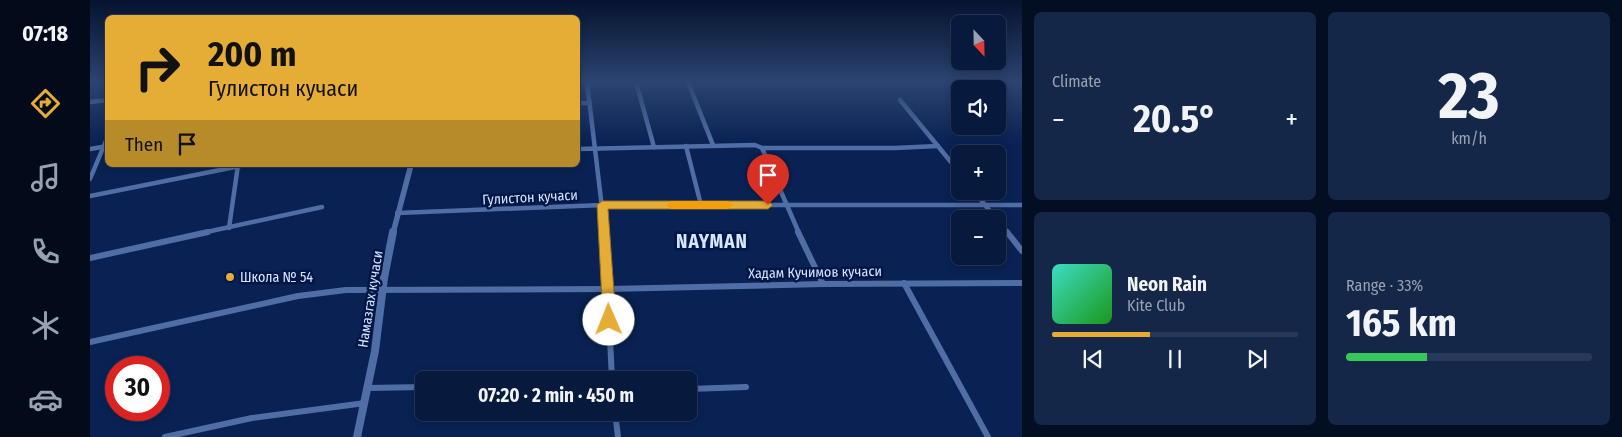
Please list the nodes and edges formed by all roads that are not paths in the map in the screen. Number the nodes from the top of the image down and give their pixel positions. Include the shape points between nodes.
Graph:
1 (642, 102) edge
2 (696, 102) edge
3 (902, 102) edge
4 (580, 103) edge
5 (590, 103) joint
6 (713, 145) junction
7 (105, 146) edge
8 (686, 146) junction
9 (938, 146) junction
10 (654, 147) junction
11 (580, 148) edge
12 (596, 148) junction
13 (762, 148) junction
14 (90, 149) edge
15 (951, 162) edge
16 (232, 167) edge
17 (237, 167) edge
18 (410, 167) edge
19 (90, 179) edge
20 (90, 196) edge
21 (981, 200) edge
22 (602, 205) junction
23 (701, 205) junction
24 (784, 205) junction
25 (1022, 205) edge
26 (985, 206) junction
27 (322, 207) dead end
28 (988, 210) edge
29 (397, 213) junction
30 (228, 228) junction
31 (1006, 231) edge
32 (1022, 251) edge
33 (90, 258) edge
34 (904, 283) junction
35 (1022, 283) edge
36 (823, 284) junction
37 (609, 289) junction
38 (382, 290) junction
39 (90, 342) edge
40 (612, 371) edge
41 (415, 387) edge
42 (746, 387) dead end
43 (367, 388) junction
44 (697, 389) edge
45 (365, 403) junction
46 (616, 421) edge
47 (165, 437) edge
48 (357, 437) edge
49 (618, 437) edge
50 (988, 437) edge

1 - 10 street
2 - 6 street
3 - 9 street
4 - 5 street
5 - 12 street
6 - 8 street
6 - 13 street via 755,145
7 - 14 street
7 - 19 street
8 - 10 street
8 - 23 street
9 - 13 street
9 - 15 street
10 - 12 street
11 - 12 street
12 - 22 street
13 - 24 street
16 - 20 street
17 - 30 street
18 - 29 street, Намазгах кучаси
21 - 26 street
22 - 23 street, Гулистон кучаси
22 - 29 street, Гулистон кучаси
22 - 37 street
23 - 24 street, Гулистон кучаси
24 - 26 street, Гулистон кучаси
24 - 36 street
25 - 26 street, Гулистон кучаси
26 - 28 street
27 - 30 street
29 - 38 street, Намазгах кучаси
30 - 33 street
31 - 32 street
34 - 35 street, Хадам Кучимов кучаси
34 - 36 street, Хадам Кучимов кучаси
34 - 50 street
36 - 37 street, Хадам Кучимов кучаси
37 - 38 street, Хадам Кучимов кучаси
37 - 40 street
38 - 39 street, Хадам Кучимов кучаси via 346,290 298,296
38 - 43 street, Намазгах кучаси
41 - 43 street
42 - 44 street
43 - 45 street, Намазгах кучаси
45 - 47 street via 252,418
45 - 48 street, Намазгах кучаси
46 - 49 street

